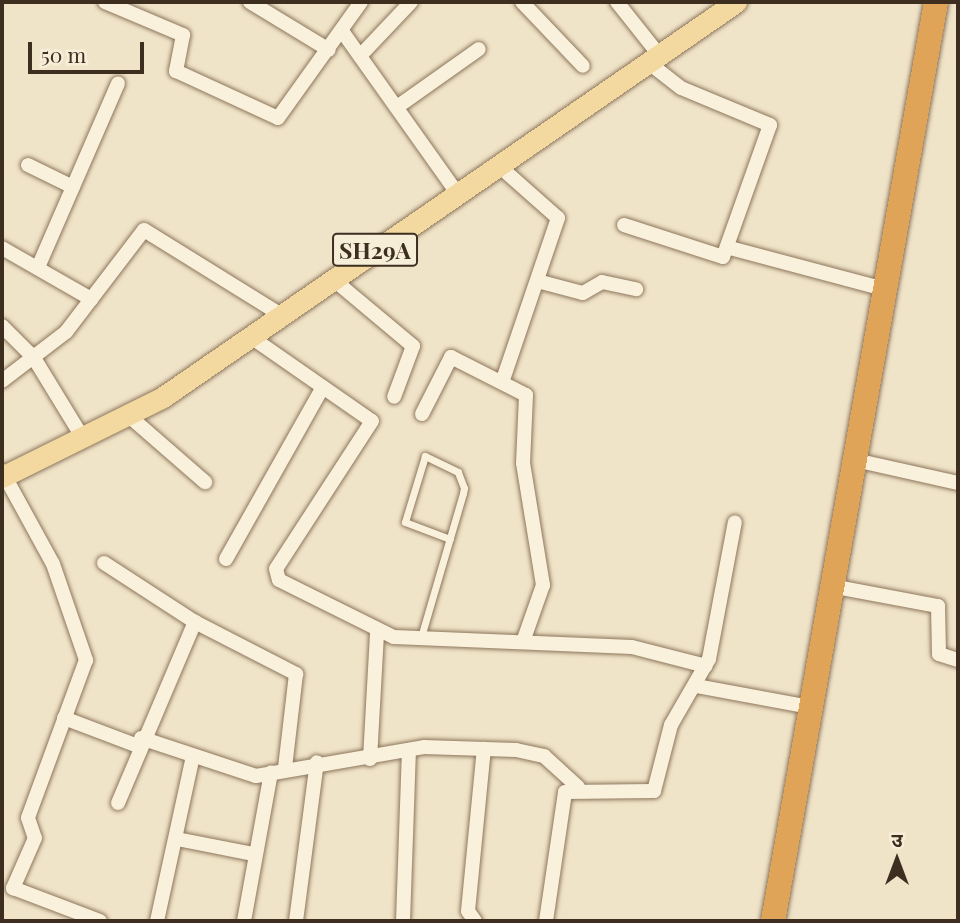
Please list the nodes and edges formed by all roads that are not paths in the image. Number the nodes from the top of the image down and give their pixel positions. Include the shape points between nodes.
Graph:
1 (105, 2) edge
2 (250, 2) edge
3 (361, 2) edge
4 (411, 2) edge
5 (522, 2) edge
6 (617, 2) edge
7 (736, 2) edge
8 (936, 2) edge
9 (342, 31) junction
10 (479, 49) dead end
11 (329, 50) junction
12 (360, 56) junction
13 (655, 60) junction
14 (583, 66) dead end
15 (118, 83) dead end
16 (397, 107) junction
17 (28, 165) dead end
18 (498, 165) junction
19 (73, 187) junction
20 (457, 193) junction
21 (624, 225) dead end
22 (2, 248) edge
23 (730, 248) junction
24 (39, 265) junction
25 (334, 280) junction
26 (541, 282) junction
27 (636, 289) dead end
28 (884, 289) junction
29 (92, 299) junction
30 (281, 316) junction
31 (2, 326) edge
32 (251, 337) junction
33 (34, 358) junction
34 (503, 380) junction
35 (2, 381) edge
36 (323, 387) junction
37 (394, 397) dead end
38 (422, 414) dead end
39 (129, 416) junction
40 (83, 440) junction
41 (855, 460) junction
42 (3, 475) edge
43 (205, 482) dead end
44 (958, 483) edge
45 (735, 522) dead end
46 (450, 539) junction
47 (226, 559) dead end
48 (104, 563) dead end
49 (831, 586) junction
50 (195, 622) junction
51 (377, 632) junction
52 (421, 638) junction
53 (524, 639) junction
54 (958, 660) edge
55 (706, 666) junction
56 (696, 686) junction
57 (809, 707) junction
58 (64, 718) junction
59 (140, 742) junction
60 (484, 749) junction
61 (409, 751) junction
62 (193, 755) junction
63 (370, 759) junction
64 (317, 762) junction
65 (278, 770) junction
66 (578, 787) junction
67 (118, 803) dead end
68 (177, 839) junction
69 (253, 854) junction
70 (100, 921) edge
71 (157, 921) edge
72 (244, 921) edge
73 (296, 921) edge
74 (403, 921) edge
75 (475, 921) edge
76 (547, 921) edge
77 (773, 921) edge

1 - 11 street via 183,35 176,71 278,118
2 - 11 street
3 - 9 street
4 - 12 street
5 - 14 street
6 - 13 street
7 - 13 main road, SH29A
8 - 28 highway
9 - 11 street
9 - 12 street
10 - 16 street
12 - 16 street
13 - 18 main road, SH29A
13 - 23 street via 681,88 770,122
15 - 19 street
16 - 20 street
17 - 19 street
18 - 20 main road, SH29A
18 - 26 street via 558,216
19 - 24 street
20 - 25 main road, SH29A
21 - 23 street via 712,258
22 - 24 street
23 - 28 street
24 - 29 street
25 - 30 main road, SH29A
25 - 37 street via 413,346
26 - 27 street via 580,293 602,282
26 - 34 street via 523,313
28 - 41 highway
29 - 30 street via 137,235 148,230
29 - 33 street
30 - 32 main road, SH29A
31 - 33 street
32 - 36 street
32 - 39 main road, SH29A
33 - 35 street
33 - 40 street
34 - 38 street via 451,357
34 - 53 street via 526,399 523,463 543,581
36 - 47 street
36 - 51 street via 371,424 275,576
39 - 40 main road, SH29A
39 - 43 street
40 - 42 main road, SH29A
41 - 44 street
41 - 49 highway
42 - 58 street via 53,564 79,629 85,670
45 - 55 street
46 - 46 lane via 463,479 425,456 405,522
46 - 52 lane
48 - 50 street
49 - 54 street via 938,606 939,654
49 - 57 highway
50 - 59 street
50 - 65 street via 296,674
51 - 52 street
51 - 63 street
52 - 53 street
53 - 55 street via 646,649
55 - 56 street
56 - 57 street
56 - 66 street via 671,724 652,793
57 - 77 highway
58 - 59 street
58 - 70 street via 27,818 35,838 13,888
59 - 62 street
59 - 67 street
60 - 61 street
60 - 66 street via 544,756
60 - 75 street via 468,911
61 - 63 street
61 - 74 street
62 - 65 street via 250,775
62 - 68 street
63 - 64 street
64 - 65 street
64 - 73 street
65 - 69 street
66 - 76 street via 564,797
68 - 69 street
68 - 71 street
69 - 72 street

